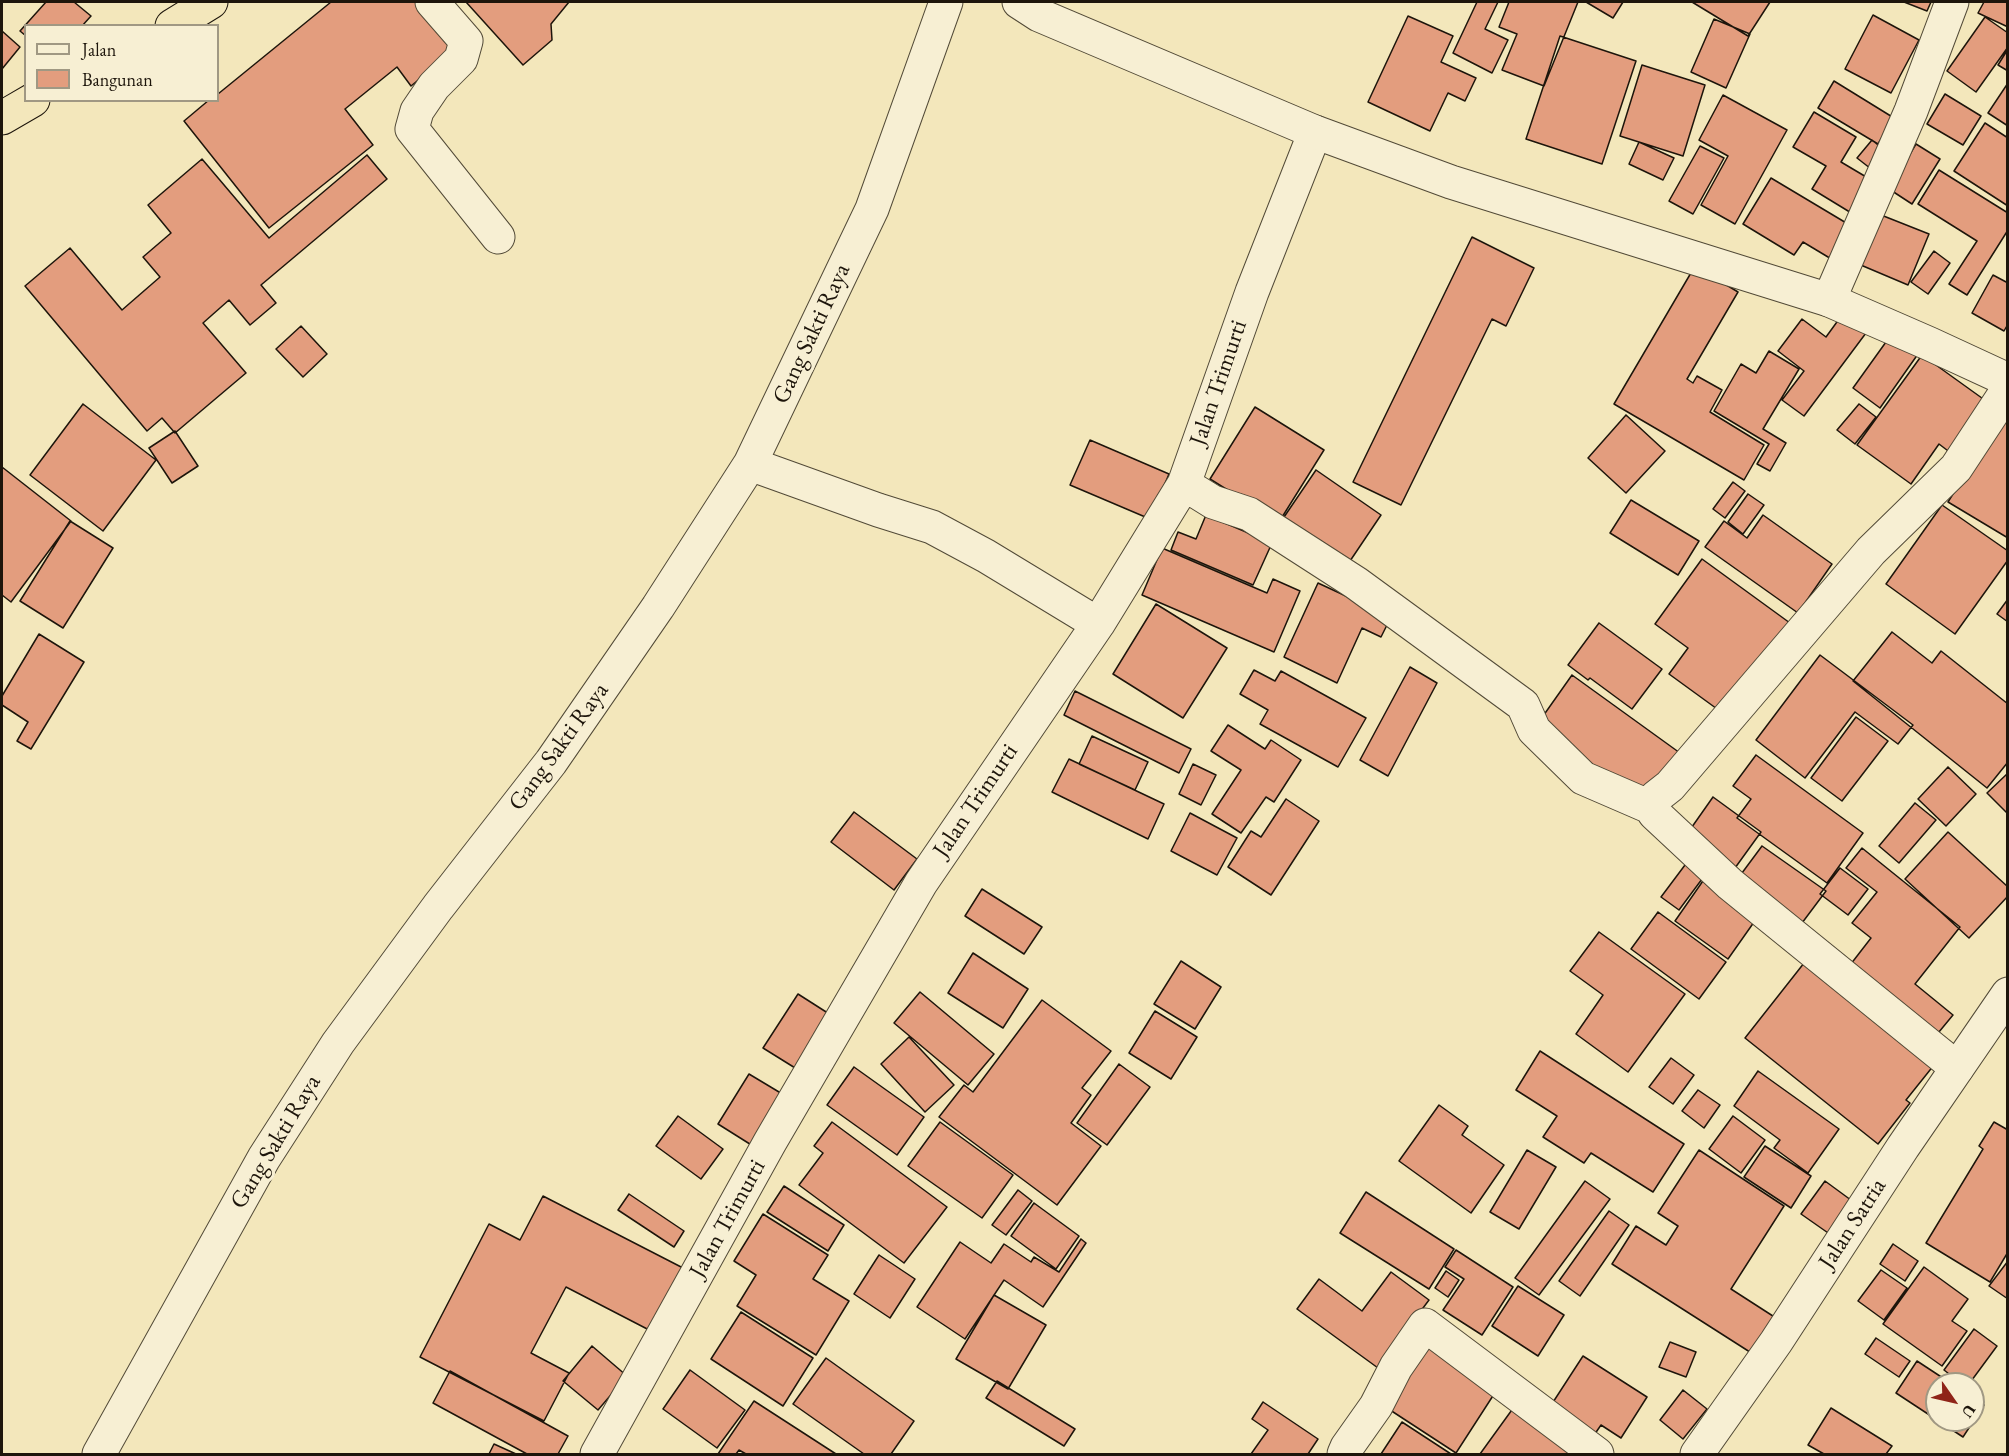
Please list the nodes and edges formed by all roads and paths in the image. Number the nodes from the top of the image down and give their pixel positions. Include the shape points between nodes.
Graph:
1 (211, 2) edge
2 (432, 2) edge
3 (946, 2) edge
4 (1018, 2) edge
5 (1952, 2) edge
6 (175, 24) edge
7 (30, 102) edge
8 (2, 118) edge
9 (1315, 132) junction
10 (498, 237) dead end
11 (1828, 300) junction
12 (2007, 380) edge
13 (2007, 390) edge
14 (750, 464) junction
15 (1184, 484) junction
16 (1098, 624) junction
17 (1650, 807) junction
18 (2007, 994) edge
19 (1957, 1068) junction
20 (99, 1455) edge
21 (597, 1455) edge
22 (1344, 1455) edge
23 (1597, 1455) edge
24 (1697, 1455) edge

1 - 6 highway
2 - 10 street via 465,41 461,59 434,86 417,111 412,129
3 - 14 street, Gang Sakti Raya via 872,209
4 - 9 street via 1039,15
5 - 11 street via 1911,111
7 - 8 highway
9 - 11 street via 1451,182
9 - 15 street, Jalan Trimurti via 1252,292
11 - 12 street
13 - 17 street via 1956,468 1871,551
14 - 16 street via 932,527
14 - 20 street, Gang Sakti Raya via 551,762 338,1043 258,1168
15 - 16 street, Jalan Trimurti
15 - 17 street via 1213,502 1249,514 1356,583 1523,705 1534,730 1582,778
16 - 21 street, Jalan Trimurti via 921,883 770,1142
17 - 19 street via 1730,884
18 - 19 street, Jalan Satria
19 - 24 street, Jalan Satria
22 - 23 street via 1425,1325

